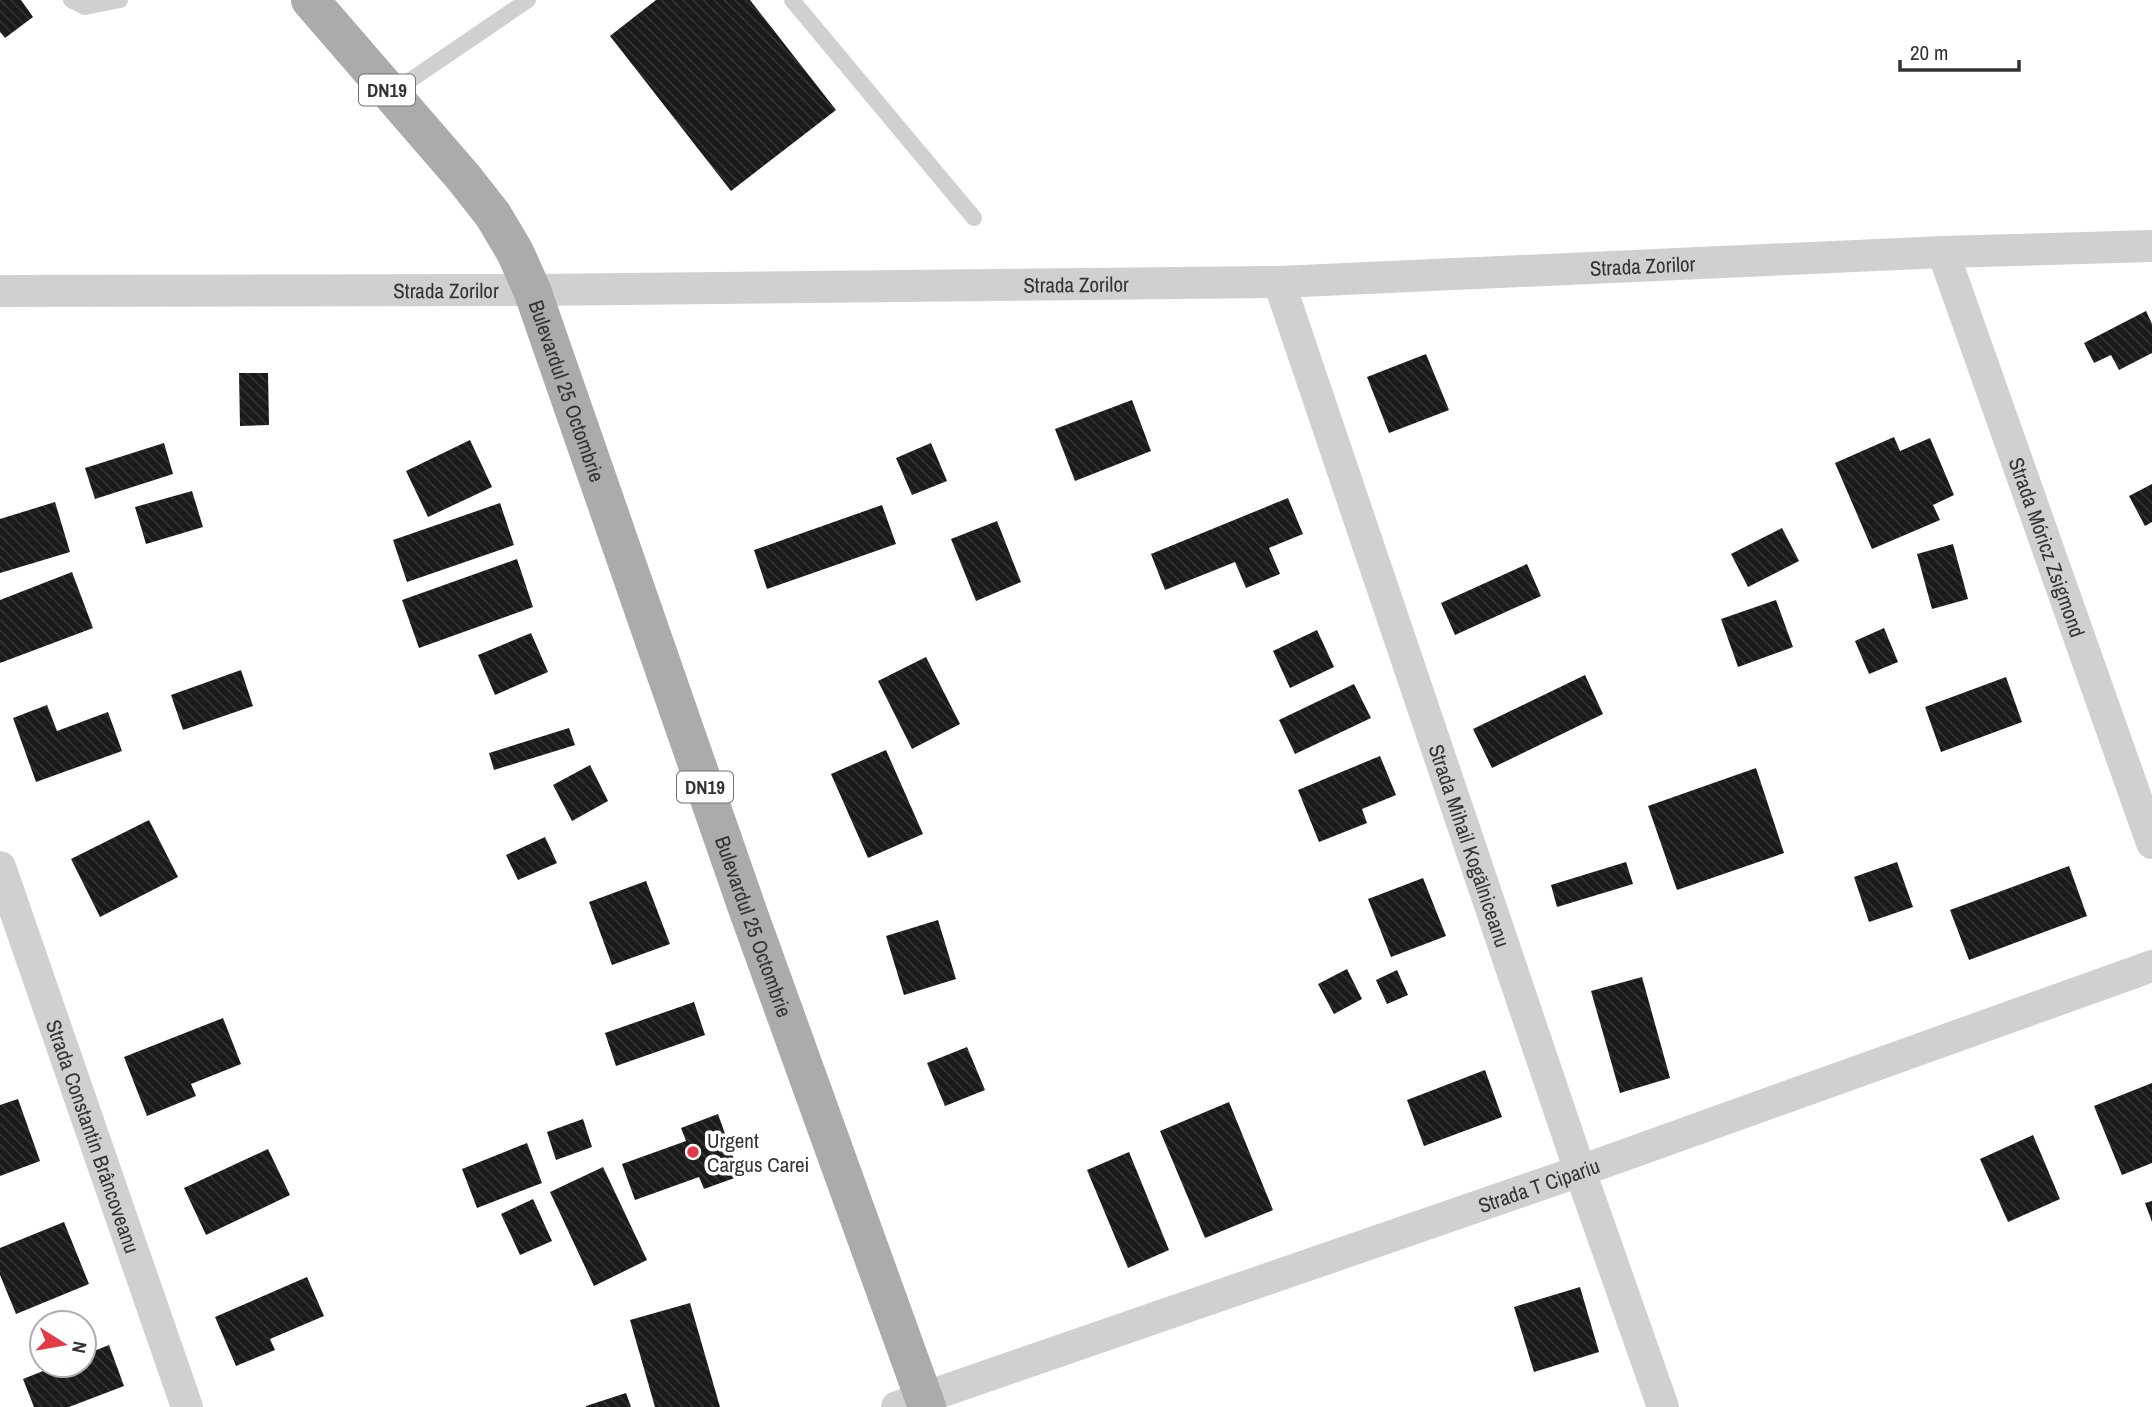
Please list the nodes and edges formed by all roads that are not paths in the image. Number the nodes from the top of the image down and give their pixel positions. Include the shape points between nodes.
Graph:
1 (71, 0) edge
2 (120, 0) edge
3 (310, 0) edge
4 (528, 0) edge
5 (792, 0) edge
6 (390, 94) junction
7 (974, 218) dead end
8 (2152, 246) edge
9 (1943, 252) junction
10 (1279, 282) junction
11 (532, 290) junction
12 (0, 291) edge
13 (2152, 843) edge
14 (0, 867) edge
15 (2152, 966) edge
16 (1580, 1171) junction
17 (916, 1404) edge
18 (187, 1407) edge
19 (1663, 1407) edge

1 - 2 lane via 85,7
3 - 6 main road, DN19
4 - 6 lane
5 - 7 lane
6 - 11 main road, Bulevardul 25 Octombrie / DN19 via 498,224
8 - 9 street, Strada Zorilor
9 - 10 street, Strada Zorilor
9 - 13 street, Strada Móricz Zsigmond
10 - 11 street, Strada Zorilor
10 - 16 street, Strada Mihail Kogălniceanu
11 - 12 street, Strada Zorilor
11 - 17 main road, Bulevardul 25 Octombrie / DN19
14 - 18 street, Strada Constantin Brâncoveanu
15 - 16 street, Strada T Cipariu
16 - 17 street, Strada T Cipariu
16 - 19 street, Strada Mihail Kogălniceanu

